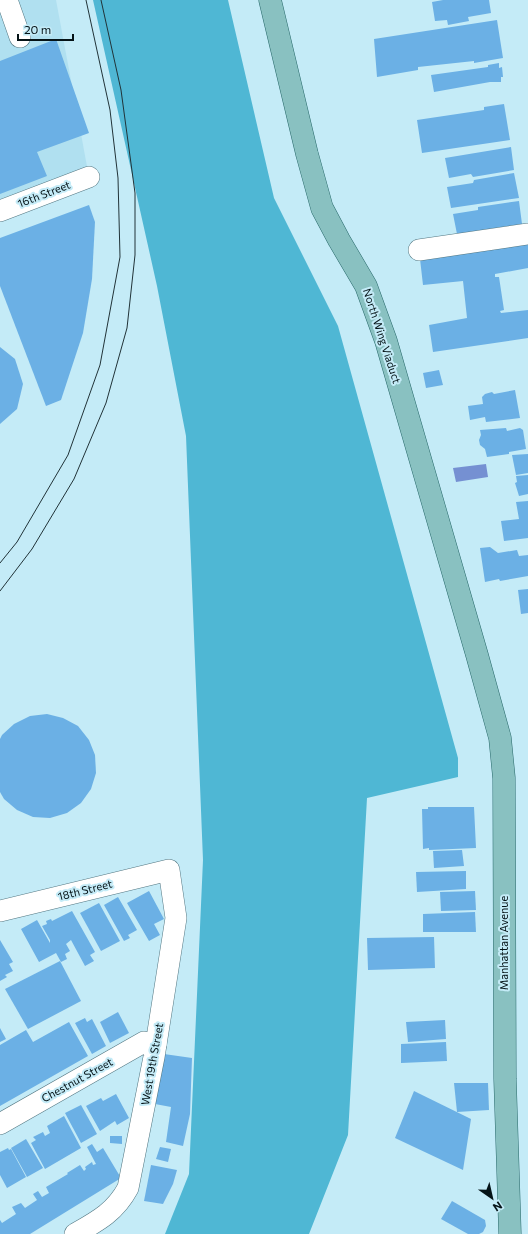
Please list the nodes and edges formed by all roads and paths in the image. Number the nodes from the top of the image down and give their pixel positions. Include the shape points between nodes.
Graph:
1 (7, 0) edge
2 (270, 0) edge
3 (20, 37) dead end
4 (89, 177) dead end
5 (0, 211) edge
6 (528, 234) edge
7 (419, 250) dead end
8 (477, 655) joint
9 (169, 870) joint
10 (0, 911) edge
11 (156, 1044) junction
12 (0, 1124) edge
13 (75, 1234) edge
14 (510, 1234) edge

1 - 3 street
2 - 8 main road, North Wing Viaduct via 322,208 366,286 386,341
4 - 5 street, 16th Street
6 - 7 street
8 - 14 main road, Manhattan Avenue via 500,738 504,778 505,1079
9 - 10 street, 18th Street
9 - 11 street, West 19th Street via 176,918
11 - 12 street, Chestnut Street via 144,1042
11 - 13 street, West 19th Street via 128,1188 112,1211

